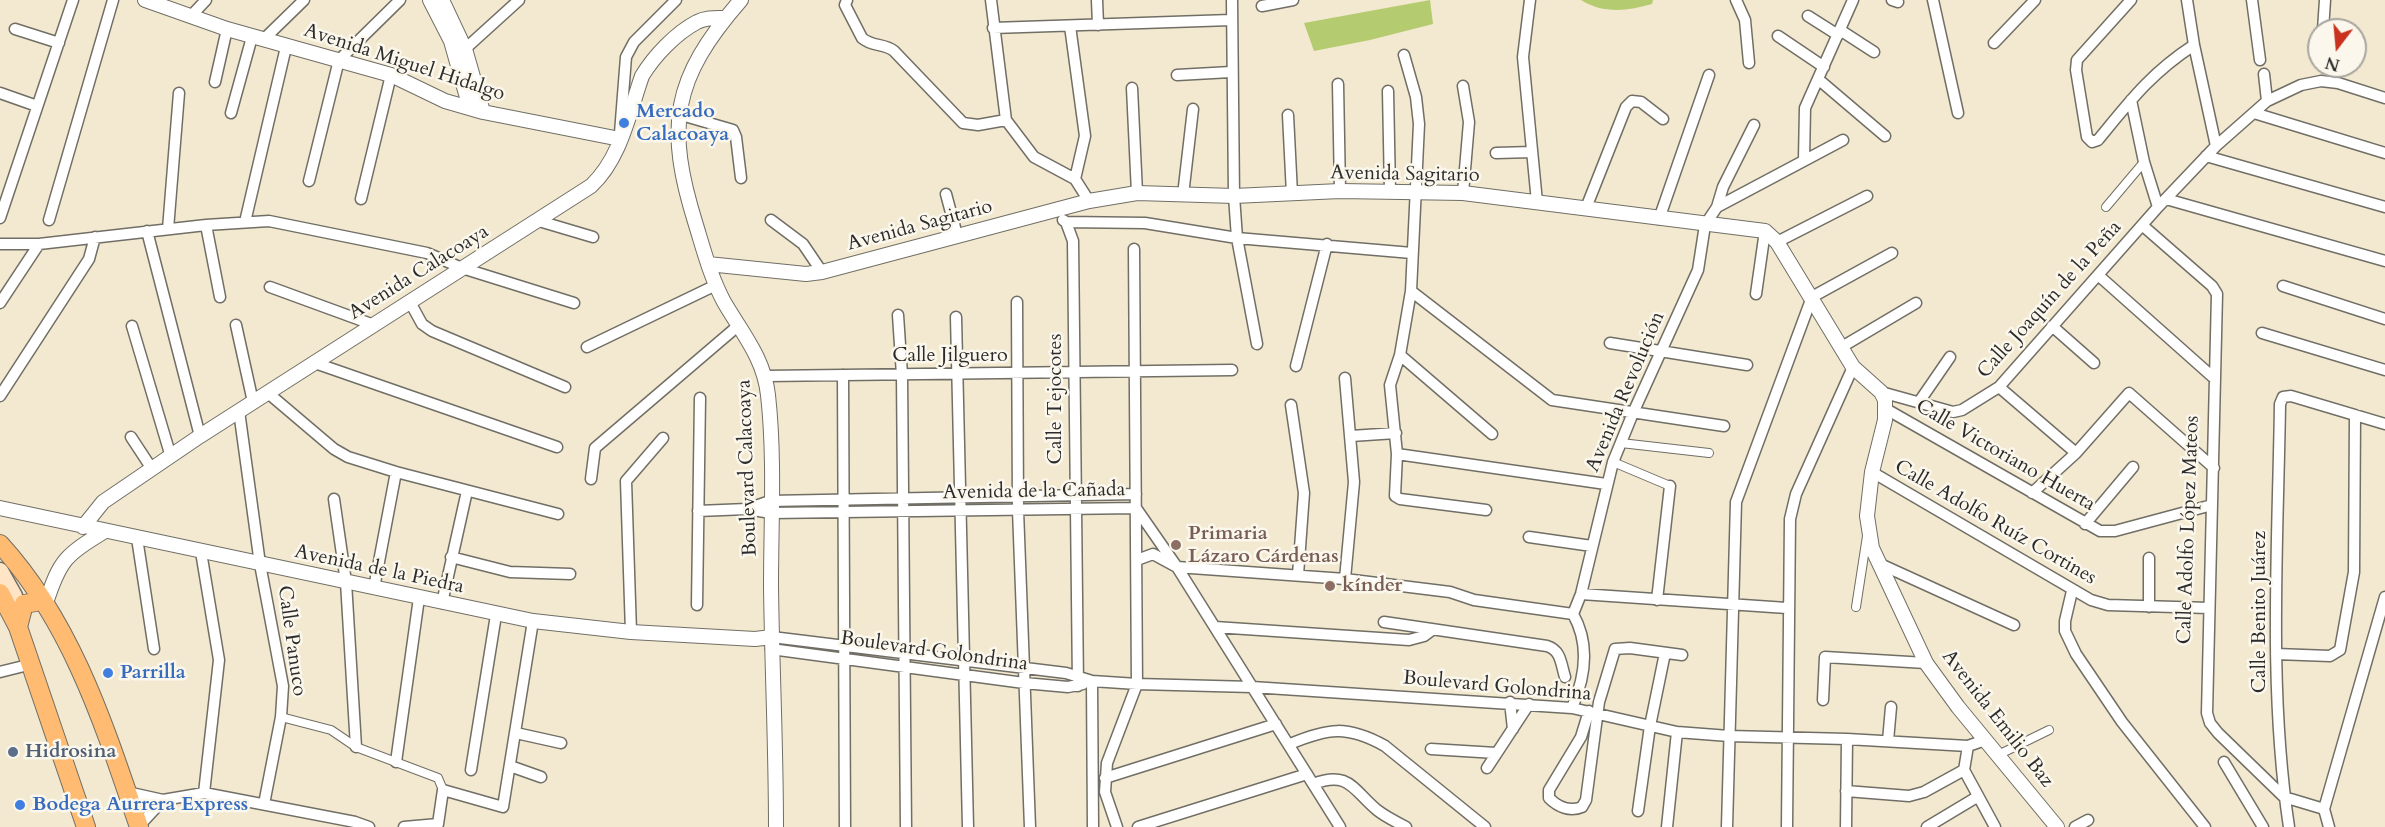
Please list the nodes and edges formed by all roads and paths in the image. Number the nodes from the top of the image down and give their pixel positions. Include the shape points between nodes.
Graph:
1 (73, 0) edge
2 (113, 0) edge
3 (145, 0) edge
4 (206, 0) edge
5 (304, 0) edge
6 (400, 0) edge
7 (430, 0) edge
8 (442, 0) edge
9 (519, 0) edge
10 (676, 0) edge
11 (741, 0) edge
12 (847, 0) edge
13 (991, 0) edge
14 (1097, 0) edge
15 (1232, 0) edge
16 (1293, 0) edge
17 (1530, 0) edge
18 (1736, 0) edge
19 (1853, 0) edge
20 (1934, 0) edge
21 (2035, 0) edge
22 (2131, 0) edge
23 (2187, 0) edge
24 (2252, 0) edge
25 (2325, 0) edge
26 (1262, 8) edge
27 (1808, 16) dead end
28 (190, 17) junction
29 (726, 18) junction
30 (2324, 18) edge
31 (1231, 20) junction
32 (1098, 25) junction
33 (1070, 26) junction
34 (993, 28) junction
35 (15, 29) dead end
36 (228, 29) junction
37 (1839, 32) junction
38 (1778, 36) dead end
39 (258, 38) junction
40 (59, 43) junction
41 (1994, 43) dead end
42 (2194, 45) junction
43 (286, 47) junction
44 (465, 49) junction
45 (1874, 52) dead end
46 (1404, 56) dead end
47 (339, 60) junction
48 (2260, 60) dead end
49 (1749, 63) dead end
50 (1824, 67) junction
51 (1232, 72) junction
52 (2264, 74) dead end
53 (391, 75) junction
54 (1177, 75) dead end
55 (1709, 75) dead end
56 (1818, 79) junction
57 (215, 82) dead end
58 (1338, 84) dead end
59 (1462, 86) dead end
60 (1132, 88) dead end
61 (1388, 91) dead end
62 (0, 93) edge
63 (180, 93) dead end
64 (2385, 98) edge
65 (2131, 100) junction
66 (2267, 101) junction
67 (37, 106) junction
68 (1193, 109) dead end
69 (476, 110) junction
70 (231, 112) dead end
71 (1958, 113) dead end
72 (2254, 113) junction
73 (678, 114) junction
74 (1288, 115) dead end
75 (1663, 119) dead end
76 (1006, 120) junction
77 (1754, 125) dead end
78 (1885, 136) dead end
79 (620, 139) junction
80 (1843, 140) dead end
81 (2216, 146) junction
82 (1532, 152) junction
83 (1496, 153) dead end
84 (2385, 153) edge
85 (2206, 156) junction
86 (1804, 159) junction
87 (2144, 162) junction
88 (741, 178) dead end
89 (1076, 179) junction
90 (309, 181) dead end
91 (1390, 190) junction
92 (1415, 190) junction
93 (1340, 191) junction
94 (1137, 193) junction
95 (1463, 193) junction
96 (946, 194) dead end
97 (1292, 194) junction
98 (1183, 195) junction
99 (1234, 196) junction
100 (1867, 196) dead end
101 (361, 199) dead end
102 (1089, 201) junction
103 (1537, 202) junction
104 (2162, 203) junction
105 (1717, 207) junction
106 (2106, 207) dead end
107 (2385, 207) edge
108 (1586, 208) junction
109 (1053, 212) junction
110 (0, 218) edge
111 (1659, 219) junction
112 (49, 220) dead end
113 (771, 220) dead end
114 (539, 221) junction
115 (245, 222) junction
116 (1066, 222) junction
117 (206, 225) junction
118 (1706, 225) junction
119 (2142, 225) junction
120 (168, 229) junction
121 (147, 231) junction
122 (1765, 231) junction
123 (957, 235) junction
124 (95, 237) junction
125 (593, 237) dead end
126 (1237, 238) junction
127 (1778, 242) junction
128 (0, 244) edge
129 (39, 244) junction
130 (1328, 244) junction
131 (1134, 249) dead end
132 (1412, 253) junction
133 (1892, 253) dead end
134 (2385, 261) edge
135 (708, 264) junction
136 (462, 268) junction
137 (822, 273) junction
138 (2098, 275) junction
139 (716, 285) junction
140 (2283, 286) dead end
141 (270, 287) dead end
142 (1411, 291) junction
143 (1756, 294) dead end
144 (220, 297) dead end
145 (1812, 297) junction
146 (410, 302) junction
147 (1017, 302) dead end
148 (0, 303) edge
149 (574, 303) dead end
150 (1916, 303) dead end
151 (898, 315) dead end
152 (956, 317) dead end
153 (2385, 319) edge
154 (236, 325) dead end
155 (374, 325) junction
156 (739, 325) junction
157 (132, 326) dead end
158 (2052, 326) junction
159 (2262, 333) dead end
160 (1611, 343) dead end
161 (1257, 344) dead end
162 (587, 348) dead end
163 (1840, 348) junction
164 (1660, 351) junction
165 (1400, 355) junction
166 (1950, 357) dead end
167 (315, 363) junction
168 (2094, 363) dead end
169 (1747, 365) dead end
170 (1296, 366) dead end
171 (1853, 367) junction
172 (1232, 370) dead end
173 (2385, 370) edge
174 (1074, 373) junction
175 (1136, 373) junction
176 (958, 374) junction
177 (1017, 374) junction
178 (843, 375) junction
179 (902, 375) junction
180 (766, 376) junction
181 (1345, 378) dead end
182 (2216, 379) junction
183 (565, 387) dead end
184 (1999, 387) junction
185 (2, 391) edge
186 (1881, 392) junction
187 (268, 393) junction
188 (700, 398) dead end
189 (253, 402) junction
190 (1919, 402) junction
191 (1291, 405) dead end
192 (1886, 409) junction
193 (238, 411) junction
194 (1633, 413) junction
195 (2355, 415) junction
196 (2385, 424) edge
197 (1724, 426) dead end
198 (1396, 433) junction
199 (1492, 434) dead end
200 (201, 436) junction
201 (1350, 436) junction
202 (131, 437) dead end
203 (663, 438) dead end
204 (1621, 443) junction
205 (557, 447) dead end
206 (1709, 453) dead end
207 (2076, 453) junction
208 (1397, 454) junction
209 (171, 457) junction
210 (1613, 462) junction
211 (2133, 467) dead end
212 (2214, 468) junction
213 (152, 470) junction
214 (396, 472) junction
215 (1872, 472) junction
216 (591, 479) dead end
217 (1606, 484) junction
218 (1670, 486) joint
219 (467, 491) junction
220 (2032, 493) junction
221 (1136, 494) junction
222 (1075, 496) junction
223 (1018, 497) junction
224 (959, 498) junction
225 (334, 499) dead end
226 (903, 499) junction
227 (844, 500) junction
228 (2212, 505) junction
229 (771, 507) junction
230 (0, 508) edge
231 (1136, 508) junction
232 (1075, 509) junction
233 (1018, 510) junction
234 (1486, 510) dead end
235 (698, 511) junction
236 (903, 511) junction
237 (959, 511) junction
238 (844, 512) junction
239 (558, 514) dead end
240 (2085, 524) junction
241 (83, 527) junction
242 (105, 531) junction
243 (1868, 533) junction
244 (1528, 537) dead end
245 (137, 538) junction
246 (0, 544) edge
247 (1593, 546) junction
248 (201, 552) junction
249 (451, 557) junction
250 (0, 558) edge
251 (2149, 558) dead end
252 (1137, 560) junction
253 (260, 564) junction
254 (1880, 564) junction
255 (1177, 567) junction
256 (0, 571) edge
257 (570, 574) dead end
258 (1298, 574) junction
259 (1345, 579) junction
260 (346, 582) junction
261 (374, 588) junction
262 (2072, 591) junction
263 (1581, 594) junction
264 (2385, 597) edge
265 (419, 598) junction
266 (2, 600) edge
267 (1657, 600) junction
268 (442, 603) junction
269 (697, 605) dead end
270 (45, 606) junction
271 (1735, 606) junction
272 (1856, 607) dead end
273 (2149, 607) junction
274 (1787, 608) junction
275 (2209, 608) junction
276 (1574, 612) junction
277 (496, 615) junction
278 (533, 621) junction
279 (1384, 622) dead end
280 (2014, 625) dead end
281 (18, 627) junction
282 (1215, 627) junction
283 (1432, 630) junction
284 (631, 632) junction
285 (772, 643) junction
286 (844, 645) junction
287 (154, 649) dead end
288 (903, 652) junction
289 (1665, 653) junction
290 (2276, 654) junction
291 (1682, 655) dead end
292 (843, 658) junction
293 (963, 660) junction
294 (1926, 663) junction
295 (32, 664) junction
296 (903, 666) junction
297 (1022, 668) junction
298 (0, 672) edge
299 (964, 675) junction
300 (1565, 677) dead end
301 (1078, 681) junction
302 (1092, 681) junction
303 (1024, 683) junction
304 (1137, 684) junction
305 (1252, 687) junction
306 (1823, 700) dead end
307 (1510, 702) junction
308 (1529, 704) junction
309 (1891, 707) dead end
310 (1572, 708) junction
311 (1594, 712) junction
312 (281, 717) junction
313 (1276, 724) junction
314 (1650, 726) junction
315 (1513, 729) junction
316 (2049, 730) dead end
317 (1677, 732) junction
318 (516, 733) junction
319 (1729, 736) junction
320 (1847, 739) junction
321 (1787, 740) junction
322 (1985, 740) junction
323 (1888, 741) junction
324 (561, 743) dead end
325 (1290, 744) junction
326 (1968, 746) junction
327 (356, 747) junction
328 (1431, 749) dead end
329 (1496, 753) junction
330 (1998, 755) junction
331 (396, 762) junction
332 (2224, 762) dead end
333 (510, 766) junction
334 (1487, 768) dead end
335 (471, 770) dead end
336 (1964, 770) junction
337 (1307, 774) junction
338 (541, 777) dead end
339 (1105, 778) junction
340 (1313, 784) junction
341 (443, 790) junction
342 (1846, 791) junction
343 (127, 792) junction
344 (204, 793) junction
345 (1977, 797) junction
346 (2284, 797) junction
347 (163, 800) junction
348 (264, 804) junction
349 (2324, 808) junction
350 (1638, 811) dead end
351 (2088, 820) dead end
352 (140, 826) edge
353 (86, 827) edge
354 (369, 827) edge
355 (404, 827) edge
356 (776, 827) edge
357 (845, 827) edge
358 (906, 827) edge
359 (968, 827) edge
360 (1030, 827) edge
361 (1094, 827) edge
362 (1117, 827) edge
363 (1138, 827) edge
364 (1340, 827) edge
365 (1406, 827) edge
366 (1485, 827) edge
367 (1667, 827) edge
368 (1727, 827) edge
369 (1787, 827) edge
370 (1846, 827) edge
371 (1928, 827) edge
372 (1995, 827) edge
373 (2057, 827) edge
374 (2075, 827) edge
375 (2205, 827) edge
376 (2263, 827) edge
377 (2289, 827) edge
378 (2329, 827) edge

1 - 40 street
2 - 112 street
3 - 28 street, Avenida Miguel Hidalgo
4 - 28 street
5 - 39 street
6 - 47 street
7 - 69 street via 451,41
8 - 44 street
9 - 44 street
10 - 79 street via 634,42 626,57
11 - 29 street, Boulevard Calacoaya
12 - 76 street via 845,5 862,38 894,51 963,123 978,125
13 - 34 street
14 - 32 street
15 - 31 street
16 - 26 street
17 - 82 street via 1523,57
18 - 49 street via 1745,20
19 - 37 street
20 - 71 street
21 - 41 street
22 - 65 street via 2077,60 2087,137 2092,142 2098,140
23 - 42 street
24 - 48 street
25 - 30 street
27 - 37 street
28 - 36 street, Avenida Miguel Hidalgo
29 - 73 street, Boulevard Calacoaya via 698,58
29 - 79 street, Avenida Calacoaya via 696,22 649,64
31 - 32 street
31 - 51 street
32 - 33 street
33 - 34 street
33 - 89 street via 1085,136
34 - 76 street
35 - 40 street
36 - 39 street, Avenida Miguel Hidalgo
36 - 57 street
37 - 45 street
37 - 50 street
38 - 50 street
39 - 43 street, Avenida Miguel Hidalgo
39 - 70 street
40 - 67 street
42 - 65 street via 2165,64
42 - 81 street
43 - 47 street, Avenida Miguel Hidalgo
43 - 115 street
44 - 69 street
46 - 92 street via 1419,111
47 - 53 street, Avenida Miguel Hidalgo
47 - 90 street
50 - 56 street
51 - 54 street
51 - 99 street
52 - 66 street
53 - 69 street, Avenida Miguel Hidalgo via 445,101
53 - 101 street
55 - 111 street
56 - 78 street
56 - 86 street via 1805,108
58 - 93 street
59 - 95 street via 1469,122
60 - 94 street
61 - 91 street
62 - 67 street
63 - 120 street
64 - 66 street, Calle Joaquín de la Peña via 2321,81
65 - 87 street
66 - 72 street, Calle Joaquín de la Peña
67 - 110 street
68 - 98 street
69 - 79 street, Avenida Miguel Hidalgo
72 - 81 street, Calle Joaquín de la Peña
72 - 84 street
73 - 88 street via 733,130
73 - 135 street, Boulevard Calacoaya via 684,181
74 - 97 street
75 - 108 street via 1641,102 1632,101 1626,107
76 - 89 street via 1034,157
77 - 105 street
79 - 114 street, Avenida Calacoaya via 601,177
80 - 86 street
81 - 85 street, Calle Joaquín de la Peña
82 - 83 street
82 - 103 street
85 - 104 street, Calle Joaquín de la Peña
85 - 107 street
86 - 105 street
87 - 104 street
87 - 106 street
89 - 102 street
91 - 92 street, Avenida Sagitario
91 - 93 street, Avenida Sagitario
92 - 95 street, Avenida Sagitario
92 - 132 street
93 - 97 street, Avenida Sagitario
94 - 98 street, Avenida Sagitario
94 - 102 street, Avenida Sagitario
95 - 103 street, Avenida Sagitario
96 - 123 street
97 - 99 street, Avenida Sagitario
98 - 99 street, Avenida Sagitario
99 - 126 street
100 - 127 street
102 - 109 street, Avenida Sagitario
103 - 108 street, Avenida Sagitario
104 - 119 street, Calle Joaquín de la Peña
104 - 134 street
105 - 118 street
108 - 111 street, Avenida Sagitario
109 - 116 street
109 - 123 street, Avenida Sagitario
111 - 118 street, Avenida Sagitario
113 - 137 street via 803,244
114 - 125 street
114 - 136 street, Avenida Calacoaya
115 - 117 street
115 - 136 street via 286,223 427,253
116 - 126 street via 1144,223
116 - 174 street, Calle Tejocotes via 1073,241
117 - 120 street
117 - 144 street
118 - 122 street, Avenida Sagitario
118 - 164 street, Avenida Revolución via 1698,270
119 - 138 street, Calle Joaquín de la Peña
119 - 182 street, Calle Adolfo López Mateos via 2217,294
120 - 121 street
121 - 124 street
121 - 200 street
122 - 127 street
122 - 143 street
123 - 137 street, Avenida Sagitario
124 - 129 street
124 - 185 street via 89,260
126 - 130 street
126 - 161 street
127 - 145 street
128 - 129 street
129 - 148 street
130 - 132 street
130 - 170 street
131 - 175 street
132 - 142 street
133 - 145 street
135 - 137 street, Avenida Sagitario
135 - 139 street, Boulevard Calacoaya
136 - 146 street, Avenida Calacoaya
136 - 149 street
138 - 158 street, Calle Joaquín de la Peña
138 - 182 street
139 - 156 street, Boulevard Calacoaya
139 - 162 street
140 - 153 street
141 - 155 street
142 - 165 street
142 - 194 street via 1552,400
145 - 163 street
145 - 271 street via 1736,502
146 - 155 street, Avenida Calacoaya
146 - 183 street via 422,324 432,331
147 - 177 street
150 - 163 street
151 - 179 street
152 - 176 street
154 - 189 street
155 - 167 street, Avenida Calacoaya
156 - 180 street, Boulevard Calacoaya
156 - 216 street via 595,448
157 - 209 street
158 - 168 street
158 - 184 street, Calle Joaquín de la Peña
159 - 173 street
160 - 164 street
163 - 171 street
164 - 169 street
164 - 194 street, Avenida Revolución
165 - 198 street via 1390,385
165 - 199 street
166 - 190 street
167 - 187 street, Avenida Calacoaya
167 - 205 street
171 - 186 street
171 - 274 street via 1792,505
172 - 175 street, Calle Jilguero
174 - 175 street, Calle Jilguero
174 - 177 street, Calle Jilguero
174 - 222 street, Calle Tejocotes
175 - 221 street
176 - 177 street, Calle Jilguero
176 - 179 street, Calle Jilguero
176 - 224 street
177 - 223 street
178 - 179 street, Calle Jilguero
178 - 180 street, Calle Jilguero
178 - 227 street
179 - 226 street
180 - 229 street, Boulevard Calacoaya
181 - 201 street
182 - 212 street, Calle Adolfo López Mateos
184 - 190 street, Calle Joaquín de la Peña via 1953,412
184 - 207 street
186 - 190 street, Calle Joaquín de la Peña
186 - 192 street
187 - 189 street, Avenida Calacoaya
187 - 214 street via 334,449
188 - 235 street
189 - 193 street, Avenida Calacoaya
191 - 258 street via 1304,493
192 - 215 street
192 - 220 street, Calle Victoriano Huerta
193 - 200 street, Avenida Calacoaya
193 - 253 street, Calle Panuco
194 - 197 street
194 - 204 street, Avenida Revolución
195 - 196 street
195 - 290 street via 2354,572 2340,650 2330,656
195 - 290 street, Calle Benito Juárez via 2291,396 2283,397 2280,404
198 - 201 street
198 - 208 street
200 - 209 street, Avenida Calacoaya
201 - 259 street via 1354,495
202 - 213 street
203 - 284 street via 626,481
204 - 206 street
204 - 210 street, Avenida Revolución
207 - 212 street via 2129,393
207 - 220 street
208 - 217 street
208 - 234 street via 1395,496 1400,500
209 - 213 street, Avenida Calacoaya
210 - 217 street, Avenida Revolución
210 - 218 street
211 - 240 street
212 - 228 street, Calle Adolfo López Mateos
213 - 241 street, Avenida Calacoaya via 103,502
214 - 219 street
214 - 261 street
215 - 243 street
215 - 262 street, Calle Adolfo Ruíz Cortines
217 - 247 street, Avenida Revolución
218 - 267 street
219 - 239 street
219 - 249 street
220 - 240 street, Calle Victoriano Huerta
221 - 222 street, Avenida de la Cañada
221 - 231 street
222 - 223 street, Avenida de la Cañada
222 - 232 street, Calle Tejocotes
223 - 224 street, Avenida de la Cañada
223 - 233 street
224 - 226 street, Avenida de la Cañada
224 - 237 street
225 - 260 street
226 - 227 street, Avenida de la Cañada
226 - 236 street
227 - 229 street, Avenida de la Cañada
227 - 238 street
228 - 240 street, Calle Victoriano Huerta via 2115,531 2100,531
228 - 275 street, Calle Adolfo López Mateos
229 - 235 street
229 - 238 street, Avenida de la Cañada
229 - 285 street, Boulevard Calacoaya
230 - 241 street, Avenida de la Piedra
231 - 232 street, Avenida de la Cañada
231 - 252 street
231 - 255 street, Avenida de la Cañada
232 - 233 street, Avenida de la Cañada
232 - 301 street, Calle Tejocotes
233 - 237 street, Avenida de la Cañada
233 - 297 street
235 - 269 street
236 - 237 street, Avenida de la Cañada
236 - 238 street, Avenida de la Cañada
236 - 288 street
237 - 293 street
238 - 286 street
241 - 242 street, Avenida de la Piedra
242 - 245 street, Avenida de la Piedra
242 - 270 street via 73,550 62,562
243 - 254 street, Avenida Emilio Baz
243 - 272 street
244 - 247 street
245 - 248 street, Avenida de la Piedra
245 - 287 street
246 - 270 main road
247 - 263 street, Avenida Revolución
248 - 253 street, Avenida de la Piedra
248 - 344 street via 219,660
249 - 257 street via 510,572
249 - 268 street
250 - 270 main road
251 - 273 street
252 - 255 street via 1153,554
252 - 304 street
253 - 260 street, Avenida de la Piedra
253 - 312 street, Calle Panuco via 283,686
254 - 280 street
254 - 294 street, Avenida Emilio Baz
255 - 258 street
255 - 282 street, Avenida de la Cañada
256 - 281 main road via 14,596
258 - 259 street
259 - 276 street
260 - 261 street, Avenida de la Piedra
260 - 327 street
261 - 265 street, Avenida de la Piedra
262 - 273 street, Calle Adolfo Ruíz Cortines via 2099,603
262 - 375 street via 2065,621 2076,654 2122,722
263 - 267 street
263 - 276 street, Avenida Revolución
264 - 349 street
265 - 268 street, Avenida de la Piedra
265 - 331 street
266 - 281 main road
267 - 271 street
268 - 277 street, Avenida de la Piedra
270 - 281 main road via 25,603
270 - 343 main road via 89,689
271 - 274 street
271 - 319 street
273 - 275 street, Calle Adolfo Ruíz Cortines
274 - 321 street
275 - 346 street, Calle Adolfo López Mateos via 2206,702 2210,723
276 - 310 street via 1585,665
277 - 278 street, Avenida de la Piedra
277 - 335 street
278 - 284 street, Avenida de la Piedra
278 - 318 street
279 - 283 street
281 - 295 main road
282 - 283 street via 1409,640
282 - 305 street, Avenida de la Cañada
283 - 300 street via 1555,648
284 - 285 street, Avenida de la Piedra
285 - 286 street, Boulevard Golondrina
285 - 292 street, Boulevard Golondrina
285 - 356 street, Boulevard Calacoaya
286 - 288 street, Boulevard Golondrina
286 - 292 street
288 - 293 street, Boulevard Golondrina
288 - 296 street
289 - 291 street
289 - 311 street via 1615,650
289 - 314 street
290 - 346 street, Calle Benito Juárez
292 - 296 street, Boulevard Golondrina
292 - 357 street
293 - 297 street, Boulevard Golondrina
293 - 299 street
294 - 306 street via 1825,657
294 - 322 street, Avenida Emilio Baz
295 - 298 street
295 - 353 main road
296 - 299 street, Boulevard Golondrina
296 - 358 street
297 - 301 street, Boulevard Golondrina
297 - 303 street
299 - 303 street, Boulevard Golondrina
299 - 359 street
301 - 302 street, Boulevard Golondrina
301 - 303 street, Boulevard Golondrina
302 - 304 street, Boulevard Golondrina
302 - 361 street
303 - 360 street
304 - 305 street, Boulevard Golondrina
304 - 339 street via 1111,745
305 - 307 street, Boulevard Golondrina
305 - 313 street, Avenida de la Cañada
307 - 308 street, Boulevard Golondrina
307 - 315 street
308 - 310 street, Boulevard Golondrina
308 - 315 street
309 - 323 street
310 - 311 street, Boulevard Golondrina
311 - 311 street via 1549,790 1549,798 1568,809 1582,807 1586,800
311 - 314 street, Boulevard Golondrina
312 - 327 street via 331,730
312 - 348 street, Calle Panuco
313 - 325 street, Avenida de la Cañada
313 - 339 street
314 - 317 street, Boulevard Golondrina
314 - 350 street
315 - 329 street
316 - 330 street
317 - 319 street, Boulevard Golondrina
317 - 367 street
318 - 324 street
318 - 333 street
319 - 321 street, Boulevard Golondrina
319 - 368 street
320 - 321 street, Boulevard Golondrina
320 - 323 street, Boulevard Golondrina
320 - 342 street
321 - 369 street
322 - 326 street
322 - 330 street, Avenida Emilio Baz
323 - 326 street, Boulevard Golondrina
325 - 337 street, Avenida de la Cañada
325 - 366 street via 1334,729 1370,738
326 - 336 street
327 - 331 street
328 - 329 street
329 - 334 street
330 - 373 street, Avenida Emilio Baz
331 - 341 street via 438,778
332 - 376 street
333 - 338 street
333 - 341 street via 503,807
336 - 342 street via 1909,796
336 - 345 street
337 - 340 street, Avenida de la Cañada
337 - 363 street
339 - 362 street via 1108,806
340 - 364 street, Avenida de la Cañada
340 - 365 street via 1327,779 1347,781 1377,810
341 - 355 street via 438,824
342 - 370 street
343 - 347 street
343 - 352 main road
344 - 347 street
344 - 348 street
345 - 371 street
345 - 372 street
346 - 349 street, Calle Adolfo López Mateos
346 - 377 street, Calle Benito Juárez
347 - 352 street
348 - 354 street
349 - 378 street
351 - 374 street

